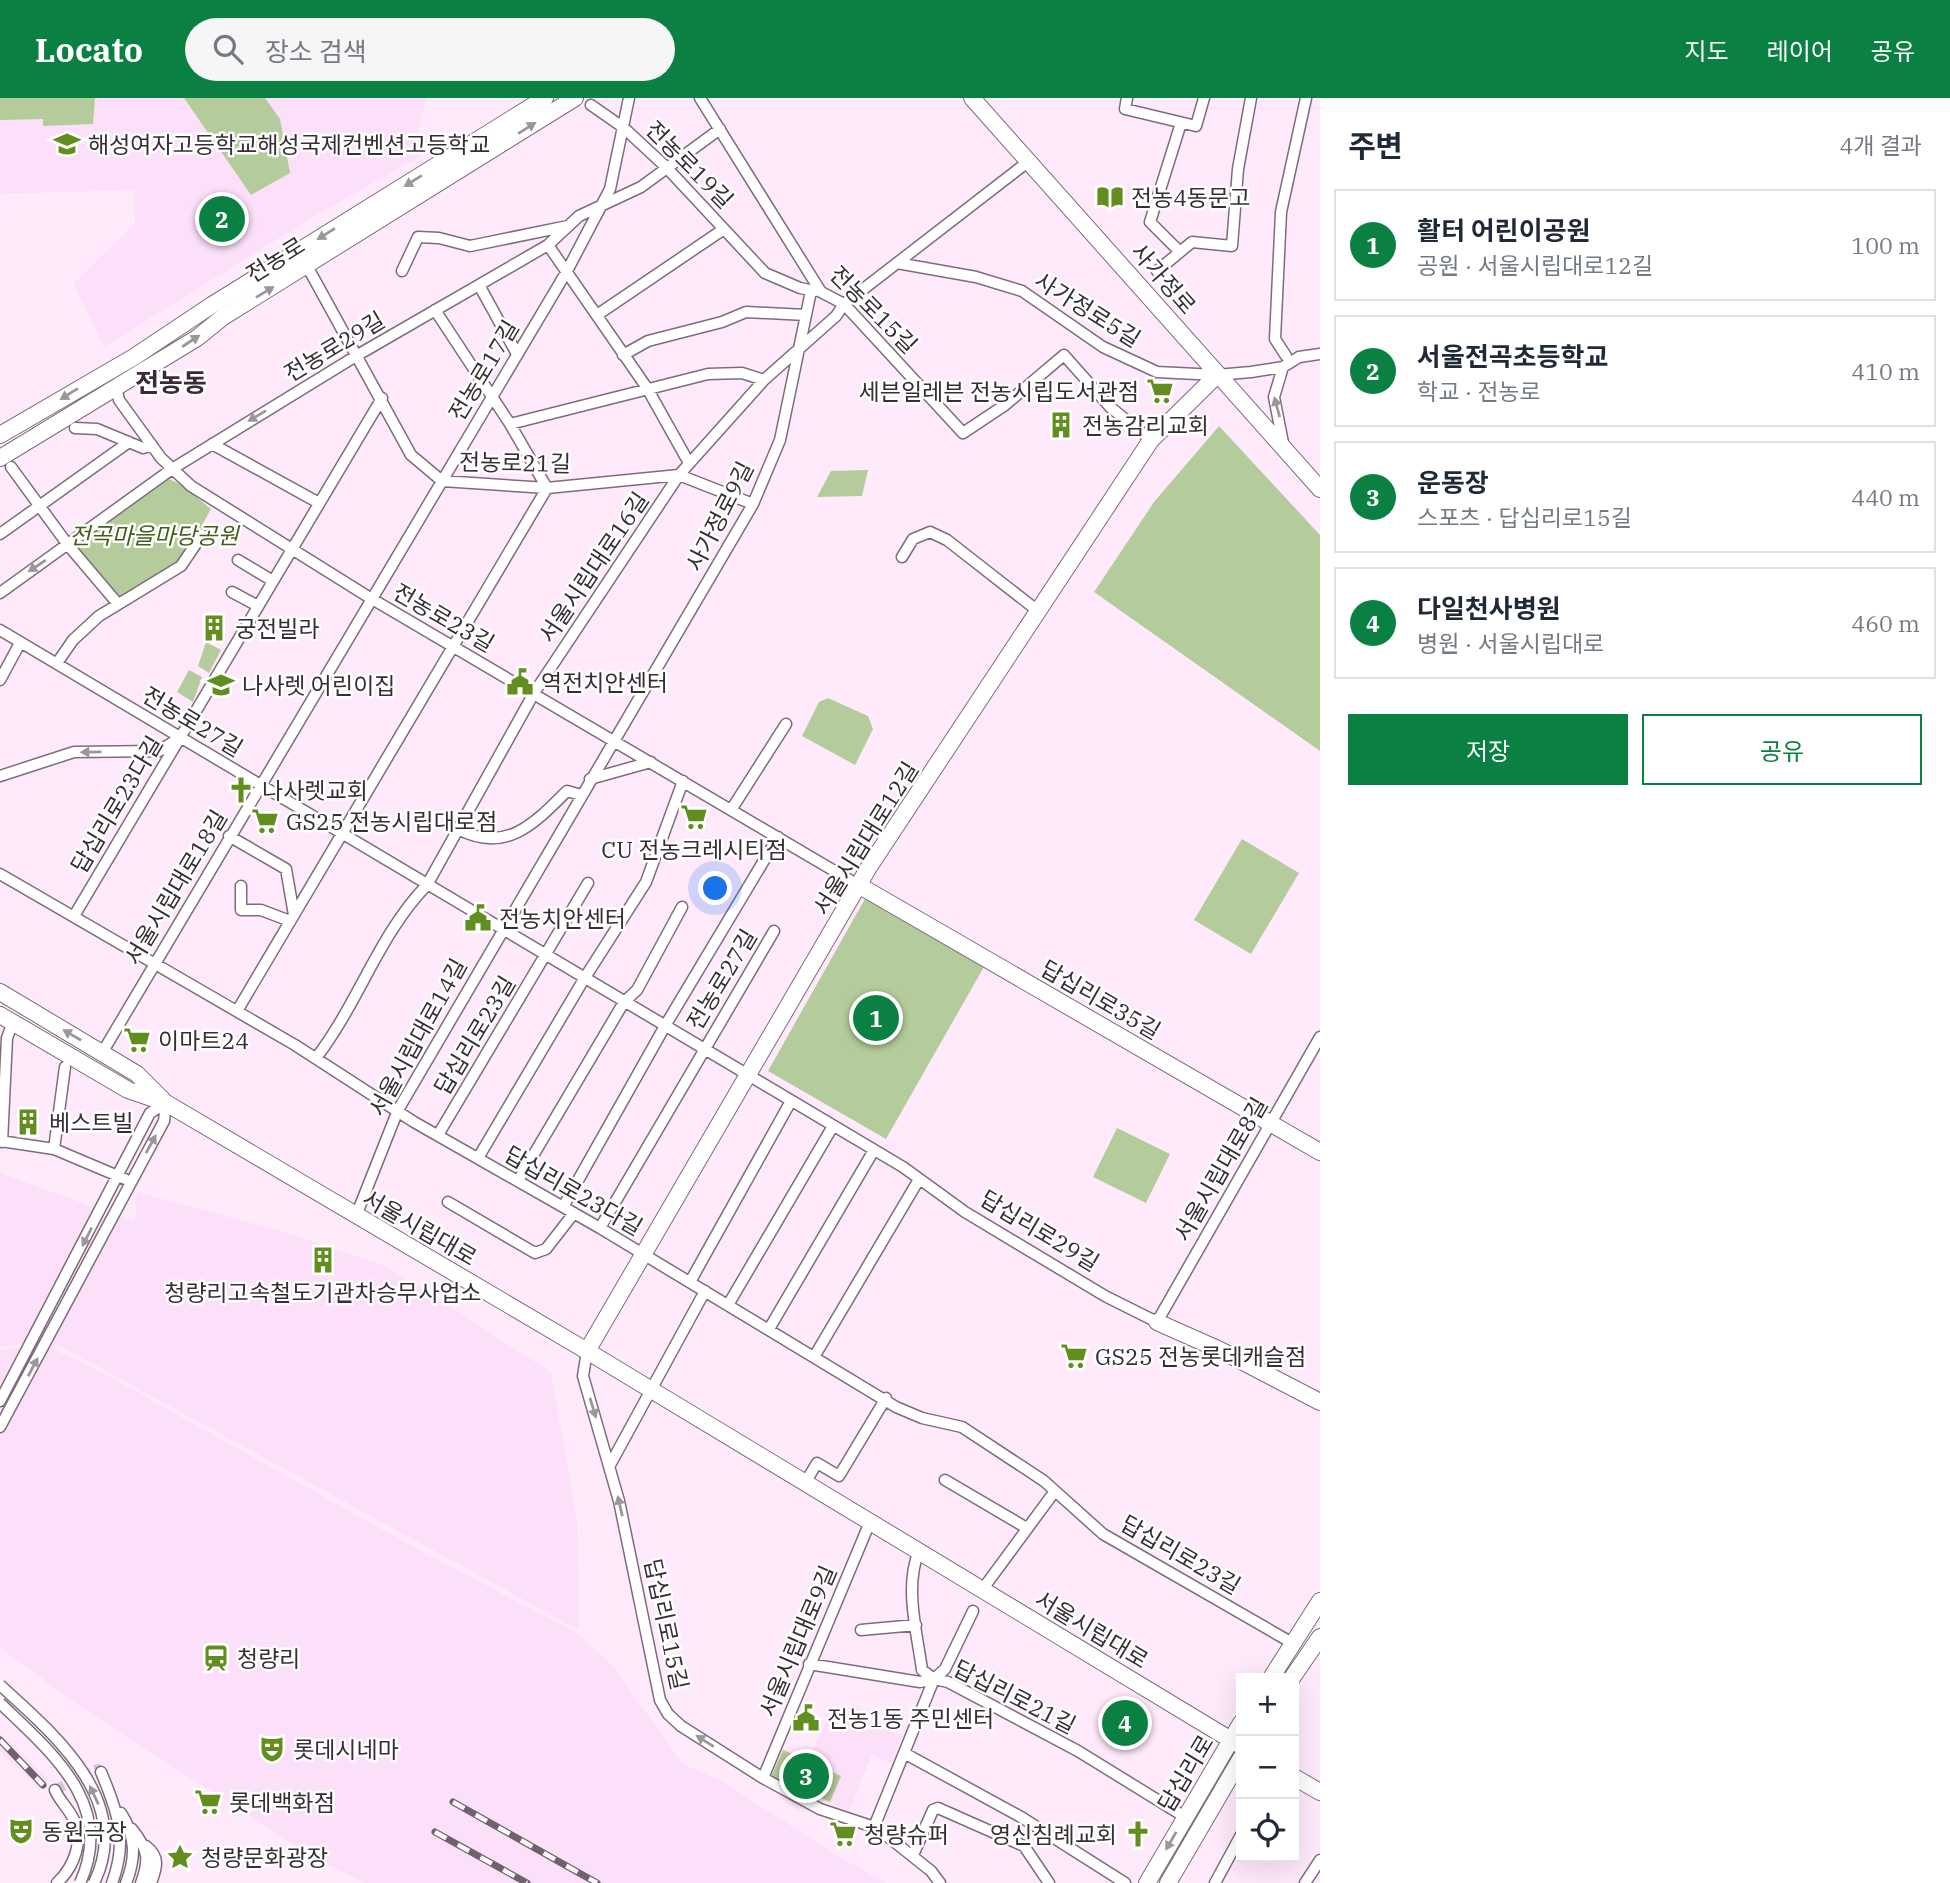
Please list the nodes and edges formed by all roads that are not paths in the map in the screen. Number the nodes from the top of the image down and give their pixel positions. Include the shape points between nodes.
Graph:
1 (545, 98) edge
2 (575, 98) edge
3 (629, 98) edge
4 (700, 98) edge
5 (972, 98) edge
6 (1127, 98) edge
7 (1204, 98) edge
8 (1251, 98) edge
9 (1307, 98) edge
10 (591, 105) dead end
11 (1181, 123) junction
12 (624, 128) junction
13 (720, 129) junction
14 (1029, 161) junction
15 (666, 167) junction
16 (599, 206) junction
17 (568, 226) junction
18 (724, 229) junction
19 (548, 245) junction
20 (1180, 252) junction
21 (897, 263) junction
22 (307, 266) junction
23 (402, 271) dead end
24 (567, 271) junction
25 (1157, 271) dead end
26 (479, 285) junction
27 (816, 291) junction
28 (844, 304) junction
29 (435, 310) junction
30 (597, 315) junction
31 (806, 315) junction
32 (800, 348) junction
33 (517, 354) junction
34 (1320, 354) edge
35 (623, 355) junction
36 (356, 356) junction
37 (1284, 361) junction
38 (1217, 374) junction
39 (764, 380) junction
40 (116, 387) junction
41 (647, 388) junction
42 (492, 396) junction
43 (382, 398) junction
44 (510, 424) junction
45 (75, 428) dead end
46 (0, 435) edge
47 (1151, 440) junction
48 (129, 442) junction
49 (212, 444) junction
50 (152, 445) junction
51 (1284, 449) junction
52 (5, 463) edge
53 (690, 463) junction
54 (172, 469) junction
55 (679, 475) junction
56 (442, 481) junction
57 (548, 488) junction
58 (1320, 489) edge
59 (319, 503) junction
60 (753, 504) junction
61 (39, 506) junction
62 (0, 534) edge
63 (201, 536) dead end
64 (68, 545) junction
65 (292, 548) junction
66 (902, 556) dead end
67 (238, 560) dead end
68 (273, 580) junction
69 (232, 592) dead end
70 (0, 593) edge
71 (372, 599) junction
72 (118, 604) junction
73 (258, 606) junction
74 (1038, 611) junction
75 (0, 630) edge
76 (20, 643) junction
77 (454, 647) junction
78 (57, 663) junction
79 (0, 680) edge
80 (534, 693) junction
81 (786, 724) dead end
82 (180, 737) junction
83 (613, 740) junction
84 (651, 762) junction
85 (0, 776) edge
86 (590, 779) junction
87 (683, 781) junction
88 (260, 785) junction
89 (581, 796) junction
90 (731, 810) junction
91 (458, 829) junction
92 (342, 833) junction
93 (229, 836) junction
94 (778, 837) junction
95 (0, 874) edge
96 (588, 883) dead end
97 (427, 885) junction
98 (241, 886) dead end
99 (860, 886) junction
100 (682, 907) dead end
101 (74, 916) junction
102 (292, 918) junction
103 (502, 930) junction
104 (775, 930) dead end
105 (545, 956) junction
106 (153, 965) junction
107 (584, 979) junction
108 (0, 992) edge
109 (624, 1002) junction
110 (237, 1011) junction
111 (6, 1019) edge
112 (665, 1027) junction
113 (1320, 1037) edge
114 (704, 1050) junction
115 (103, 1052) junction
116 (316, 1058) junction
117 (65, 1067) dead end
118 (748, 1075) junction
119 (791, 1101) junction
120 (166, 1103) junction
121 (398, 1110) junction
122 (1271, 1123) junction
123 (833, 1126) junction
124 (438, 1135) junction
125 (1, 1142) edge
126 (54, 1149) junction
127 (874, 1150) junction
128 (1320, 1152) edge
129 (478, 1158) junction
130 (118, 1177) junction
131 (517, 1181) junction
132 (918, 1181) junction
133 (131, 1182) junction
134 (448, 1202) dead end
135 (563, 1207) junction
136 (574, 1213) junction
137 (356, 1216) junction
138 (600, 1228) junction
139 (645, 1257) junction
140 (690, 1282) junction
141 (705, 1291) junction
142 (728, 1305) junction
143 (1157, 1322) junction
144 (769, 1329) junction
145 (587, 1351) junction
146 (814, 1357) junction
147 (651, 1389) junction
148 (886, 1398) junction
149 (0, 1401) edge
150 (1320, 1402) edge
151 (0, 1427) edge
152 (610, 1465) junction
153 (945, 1480) dead end
154 (805, 1483) junction
155 (1055, 1491) junction
156 (870, 1521) junction
157 (1025, 1527) junction
158 (919, 1551) junction
159 (982, 1590) junction
160 (1320, 1601) edge
161 (973, 1611) dead end
162 (916, 1625) junction
163 (861, 1630) dead end
164 (1320, 1637) edge
165 (1294, 1644) junction
166 (809, 1664) junction
167 (1274, 1673) edge
168 (1295, 1673) edge
169 (934, 1679) junction
170 (0, 1685) edge
171 (0, 1703) edge
172 (1236, 1743) edge
173 (904, 1753) junction
174 (1236, 1767) edge
175 (101, 1773) dead end
176 (763, 1777) junction
177 (1299, 1780) edge
178 (55, 1790) dead end
179 (1320, 1793) edge
180 (116, 1806) junction
181 (1185, 1817) junction
182 (874, 1826) junction
183 (131, 1828) junction
184 (1236, 1844) edge
185 (146, 1846) junction
186 (913, 1855) junction
187 (1320, 1860) edge
188 (57, 1883) edge
189 (80, 1883) edge
190 (94, 1883) edge
191 (111, 1883) edge
192 (126, 1883) edge
193 (141, 1883) edge
194 (151, 1883) edge
195 (940, 1883) edge
196 (1049, 1883) edge
197 (1125, 1883) edge
198 (1147, 1883) edge
199 (1168, 1883) edge
200 (1214, 1883) edge
201 (1305, 1883) edge

1 -> 46 main road, 전농로 via 134,357
22 -> 2 main road, 전농로
3 - 12 street, 전농로17길
4 - 13 street, 전농로15길
5 - 14 main road, 사가정로
6 - 11 street via 1125,109
7 - 11 street via 1196,126
8 - 20 street via 1240,155 1232,246 1192,242
9 - 37 street via 1281,212 1275,339
10 - 12 street, 전농로19길
11 - 20 street via 1150,222
12 - 15 street, 전농로19길
12 - 16 street, 전농로17길 via 610,188
13 - 15 street, 전농로29길
13 - 27 street, 전농로15길
14 - 21 street
14 - 38 main road, 사가정로
15 - 16 street, 전농로29길 via 641,187
15 - 18 street, 전농로19길
16 - 17 street, 전농로29길
16 - 24 street, 전농로17길
17 - 19 street, 전농로29길
17 - 23 street, 전농로29길 via 470,246 418,237
18 - 27 street, 전농로19길 via 765,273
18 - 30 street, 전농로19길
19 - 24 street
19 - 26 street, 전농로29길
20 - 25 street
21 - 28 street
21 - 38 street, 사가정로5길 via 976,277 1022,291 1103,347 1157,372
22 - 36 street, 전농로21길
40 -> 22 main road, 전농로
24 - 30 street
24 - 33 street, 전농로17길
26 - 29 street, 전농로29길
26 - 33 street
27 - 28 street, 전농로15길
27 - 31 street, 사가정로9길
28 - 32 street, 서울시립대로16길
28 - 47 street, 전농로15길 via 963,433 1005,405 1064,355 1110,407
29 - 36 street, 전농로29길
29 - 42 street
30 - 35 street
31 - 32 street, 사가정로9길
31 - 35 street via 746,312 648,341
32 - 39 street, 서울시립대로16길
32 - 60 street, 사가정로9길 via 780,440
33 - 42 street, 전농로17길
34 - 37 street, 사가정로5길
35 - 41 street
36 - 43 street, 전농로21길
36 -> 49 street, 전농로29길
37 - 38 street, 사가정로5길
51 -> 37 street via 1274,397
38 - 47 main road, 서울시립대로12길
38 - 51 main road, 사가정로
39 - 41 street via 742,373 709,374
39 - 53 street, 서울시립대로16길
40 - 50 street, 전농로23길 via 119,400
40 - 52 main road, 전농로
41 - 44 street
41 - 53 street
42 - 44 street
42 - 56 street, 전농로17길
43 - 56 street, 전농로21길 via 411,455
43 - 59 street, 답십리로23다길
44 - 57 street
45 - 48 street via 97,429
47 - 74 main road, 서울시립대로12길
48 - 50 street via 143,448
48 - 61 street
49 - 54 street, 전농로29길
49 - 59 street
50 - 54 street, 전농로23길
51 - 58 main road, 사가정로
52 - 61 street
53 - 55 street, 서울시립대로16길
54 - 64 street, 전농로29길
54 - 65 street, 전농로23길 via 191,486
55 - 57 street, 전농로21길
55 - 60 street, 전농로21길
55 - 80 street, 서울시립대로16길
56 - 57 street, 전농로21길
56 - 71 street, 전농로17길
57 - 77 street
59 - 65 street, 답십리로23다길
60 - 83 street, 사가정로9길
61 - 62 street
61 - 64 street
63 - 72 street via 181,566
64 -> 70 street, 전농로29길
64 - 72 street
65 - 68 street, 답십리로23다길
65 - 71 street, 전농로23길
66 - 74 street via 913,539 930,531
67 - 68 street
68 - 73 street, 답십리로23다길
69 - 73 street
71 - 77 street, 전농로23길
71 - 88 street, 서울시립대로18길
72 - 78 street via 73,639
73 - 82 street, 답십리로23다길
74 - 99 main road, 서울시립대로12길
75 - 76 street, 전농로27길
76 - 78 street, 전농로27길
76 - 79 street
77 - 80 street, 전농로23길
77 - 92 street
78 - 82 street, 전농로27길
80 - 83 street, 전농로23길
80 - 91 street, 서울시립대로16길
81 - 90 street
82 -> 85 street via 159,751 74,752
82 - 88 street, 전농로27길
82 - 101 street, 답십리로23다길
83 - 84 street, 전농로23길
83 - 86 street, 서울시립대로14길
84 - 86 street
84 - 87 street, 전농로23길
86 - 89 street, 서울시립대로14길
87 - 90 street, 전농로23길
87 - 107 street via 646,882
88 - 92 street, 전농로27길
88 - 93 street, 서울시립대로18길
89 - 91 street via 568,791 522,831 493,840
89 - 103 street, 서울시립대로14길
90 - 94 street, 전농로23길
91 - 97 street, 서울시립대로16길
92 - 97 street, 전농로27길
92 - 102 street
93 - 102 street via 286,869
93 - 106 street, 서울시립대로18길
94 - 99 street, 전농로23길
94 - 112 street, 전농로27길
95 - 101 street, 답십리로23다길
96 - 105 street
97 - 103 street, 전농로27길
97 - 116 street, 서울시립대로16길 via 411,901 339,1029
98 - 102 street via 242,910
99 - 118 main road, 서울시립대로12길
99 - 122 main road, 답십리로35길
100 - 109 street via 637,990
101 - 106 street, 답십리로23다길
102 - 110 street
103 - 105 street, 전농로27길
103 - 121 street, 서울시립대로14길
104 - 114 street, 전농로27길
105 - 107 street, 전농로27길
105 - 124 street, 답십리로23길
106 - 110 street, 답십리로23다길
106 - 115 street, 서울시립대로18길
107 - 109 street, 전농로27길
107 - 129 street
115 -> 108 main road, 서울시립대로
109 - 112 street, 전농로27길
109 - 131 street
110 - 116 street, 답십리로23다길
111 - 120 main road, 서울시립대로 via 128,1090
111 - 125 street, 서울시립대로
112 - 114 street, 전농로27길
112 - 135 street
113 - 122 street, 서울시립대로8길
114 - 118 street, 전농로27길
114 - 138 street
115 - 120 main road, 서울시립대로 via 137,1074
116 - 121 street, 답십리로23다길
117 - 126 street
118 - 119 street, 답십리로29길
118 - 139 main road, 서울시립대로12길
119 - 123 street, 답십리로29길
119 - 140 street
120 - 130 street via 150,1113
133 -> 120 street via 164,1121
120 - 137 main road, 서울시립대로
121 - 124 street, 답십리로23다길
121 - 137 street, 서울시립대로14길
122 - 128 main road, 답십리로35길
122 - 143 street, 서울시립대로8길
123 - 127 street, 답십리로29길
123 - 142 street
124 - 129 street, 답십리로23다길
125 - 126 street
126 - 130 street
127 - 132 street, 답십리로29길
127 - 144 street
129 - 131 street, 답십리로23다길
130 - 133 street
130 -> 149 street
131 - 135 street, 답십리로23다길
132 - 143 street, 답십리로29길 via 1105,1296
132 - 146 street
151 -> 133 street
134 - 136 street, 서울시립대로 via 535,1253 546,1249
135 - 136 street, 답십리로23다길
136 - 138 street, 답십리로23다길
137 - 145 main road, 서울시립대로
138 - 139 street, 답십리로23다길
139 - 140 street, 답십리로23다길
139 - 145 main road, 서울시립대로12길
140 - 141 street, 답십리로23다길
141 - 142 street, 답십리로23다길
141 - 147 street
142 - 144 street, 답십리로23다길
143 - 150 main road, 답십리로29길 via 1220,1349
144 - 146 street, 답십리로23다길
145 - 147 main road, 서울시립대로
145 -> 152 street, 답십리로15길 via 583,1376
146 - 148 street, 답십리로23다길
147 - 152 street
147 - 154 main road, 서울시립대로
148 - 154 street via 839,1476 817,1463
148 - 155 street, 답십리로23다길 via 922,1418 962,1427
176 -> 152 street, 답십리로15길 via 681,1726 660,1700
153 - 157 street
154 - 156 main road, 서울시립대로
155 - 157 street
155 - 165 street, 답십리로23길 via 1103,1534
156 - 158 main road, 서울시립대로
156 - 166 street, 서울시립대로9길
157 - 159 street
158 - 159 main road, 서울시립대로
158 - 162 street via 912,1567
159 - 172 main road, 서울시립대로
160 - 165 main road
161 - 169 street via 945,1669
162 - 163 street
162 - 169 street via 922,1670
164 - 168 main road
165 - 167 main road
166 - 169 street, 답십리로21길 via 920,1682
166 - 176 street, 서울시립대로9길
169 - 173 street
169 - 181 street, 답십리로21길 via 948,1682 1078,1751
190 -> 170 street, bridge via 107,1850 97,1799 66,1751
171 - 189 street, bridge via 64,1769 82,1799 93,1838
172 - 181 main road, 답십리로
173 - 182 street
173 - 197 street via 1021,1817
174 - 199 main road, 답십리로
175 - 180 street
176 - 182 street, 답십리로15길 via 822,1810
177 - 179 main road
178 - 188 street via 75,1820 78,1839 71,1866
180 - 183 street
180 - 191 street via 121,1849
181 -> 198 main road, 답십리로
182 - 186 street, 답십리로15길
183 - 185 street
183 - 192 street via 134,1859
184 - 200 street
185 - 193 street via 147,1866
185 - 194 street via 157,1860
186 - 195 street, 답십리로15길
186 - 196 street via 938,1808 1024,1846
187 - 201 street

